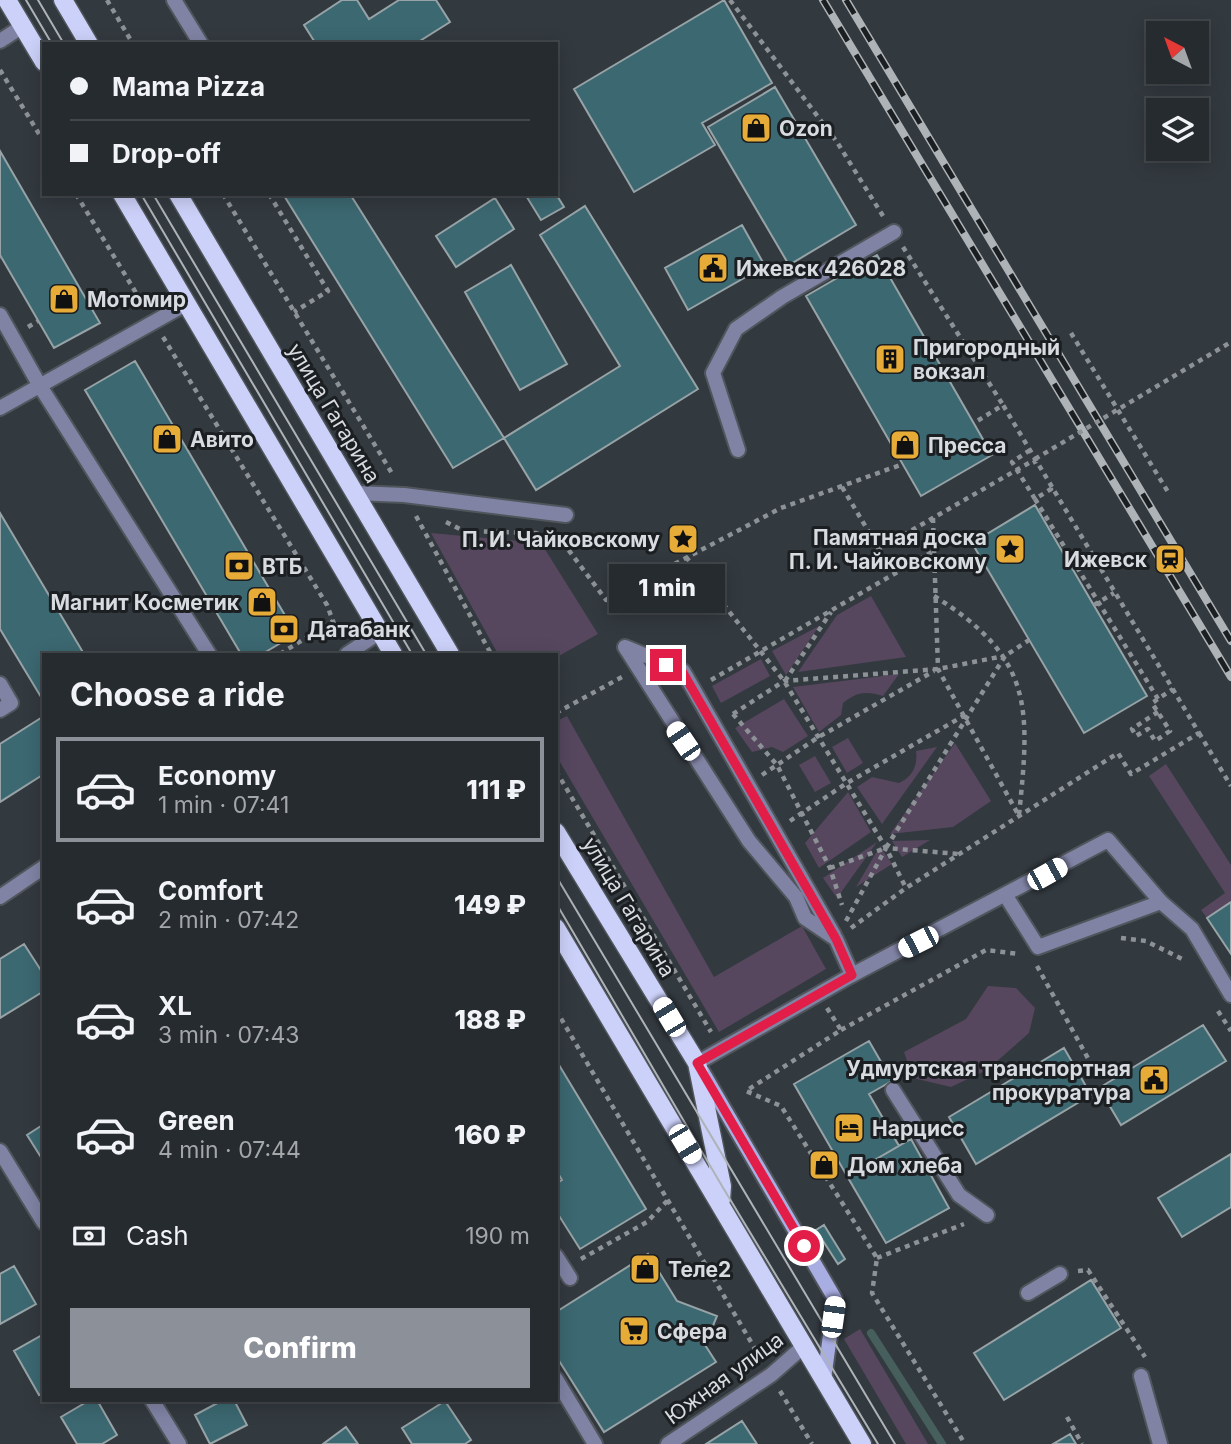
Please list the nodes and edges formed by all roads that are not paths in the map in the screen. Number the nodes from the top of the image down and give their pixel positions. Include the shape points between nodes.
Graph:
1 (7, 0) edge
2 (63, 0) edge
3 (174, 0) edge
4 (23, 26) junction
5 (0, 41) edge
6 (88, 42) edge
7 (200, 42) edge
8 (42, 59) edge
9 (123, 196) edge
10 (179, 196) edge
11 (894, 232) road end
12 (186, 304) junction
13 (0, 315) edge
14 (40, 386) junction
15 (0, 408) edge
16 (738, 450) dead end
17 (355, 493) junction
18 (566, 515) dead end
19 (380, 632) junction
20 (344, 649) edge
21 (208, 653) edge
22 (392, 653) edge
23 (449, 653) edge
24 (0, 684) edge
25 (0, 710) edge
26 (558, 835) edge
27 (42, 870) edge
28 (1006, 896) junction
29 (0, 897) edge
30 (1161, 902) junction
31 (558, 931) edge
32 (836, 939) junction
33 (852, 975) junction
34 (1231, 995) edge
35 (697, 1063) junction
36 (893, 1090) dead end
37 (0, 1151) edge
38 (721, 1204) junction
39 (987, 1215) road end
40 (42, 1220) edge
41 (1060, 1274) road end
42 (1028, 1293) dead end
43 (804, 1346) junction
44 (1141, 1376) dead end
45 (824, 1379) junction
46 (558, 1382) edge
47 (153, 1402) edge
48 (179, 1444) edge
49 (595, 1444) edge
50 (668, 1444) edge
51 (862, 1444) edge
52 (1160, 1444) edge

1 - 4 main road
2 - 6 main road
3 - 7 street
4 - 5 street
4 - 8 main road
9 - 12 main road
10 - 17 main road, улица Гагарина
11 - 16 street via 736,329 713,373
12 - 14 street
12 - 19 main road
13 - 14 street
14 - 15 street
14 - 21 street
17 - 18 street
17 - 23 main road, улица Гагарина
19 - 20 street
19 - 22 main road
24 - 25 street via 11,703
26 - 35 main road, улица Гагарина
27 - 29 street
28 - 30 street via 1038,947
28 - 30 street via 1108,840
28 - 33 street
30 - 34 street via 1192,929
31 - 38 main road, улица Гагарина
32 - 32 street via 805,918 796,897 749,841 625,647 682,671
32 - 33 street
33 - 35 street
35 - 38 main road, улица Гагарина via 722,1186
35 - 45 street via 835,1299
36 - 39 street via 959,1195
37 - 40 street
38 - 43 main road, улица Гагарина
41 - 42 street
43 - 45 main road, улица Гагарина
43 - 50 street, Южная улица via 771,1375
44 - 52 street
45 - 51 main road, улица Гагарина
46 - 49 street
47 - 48 street

